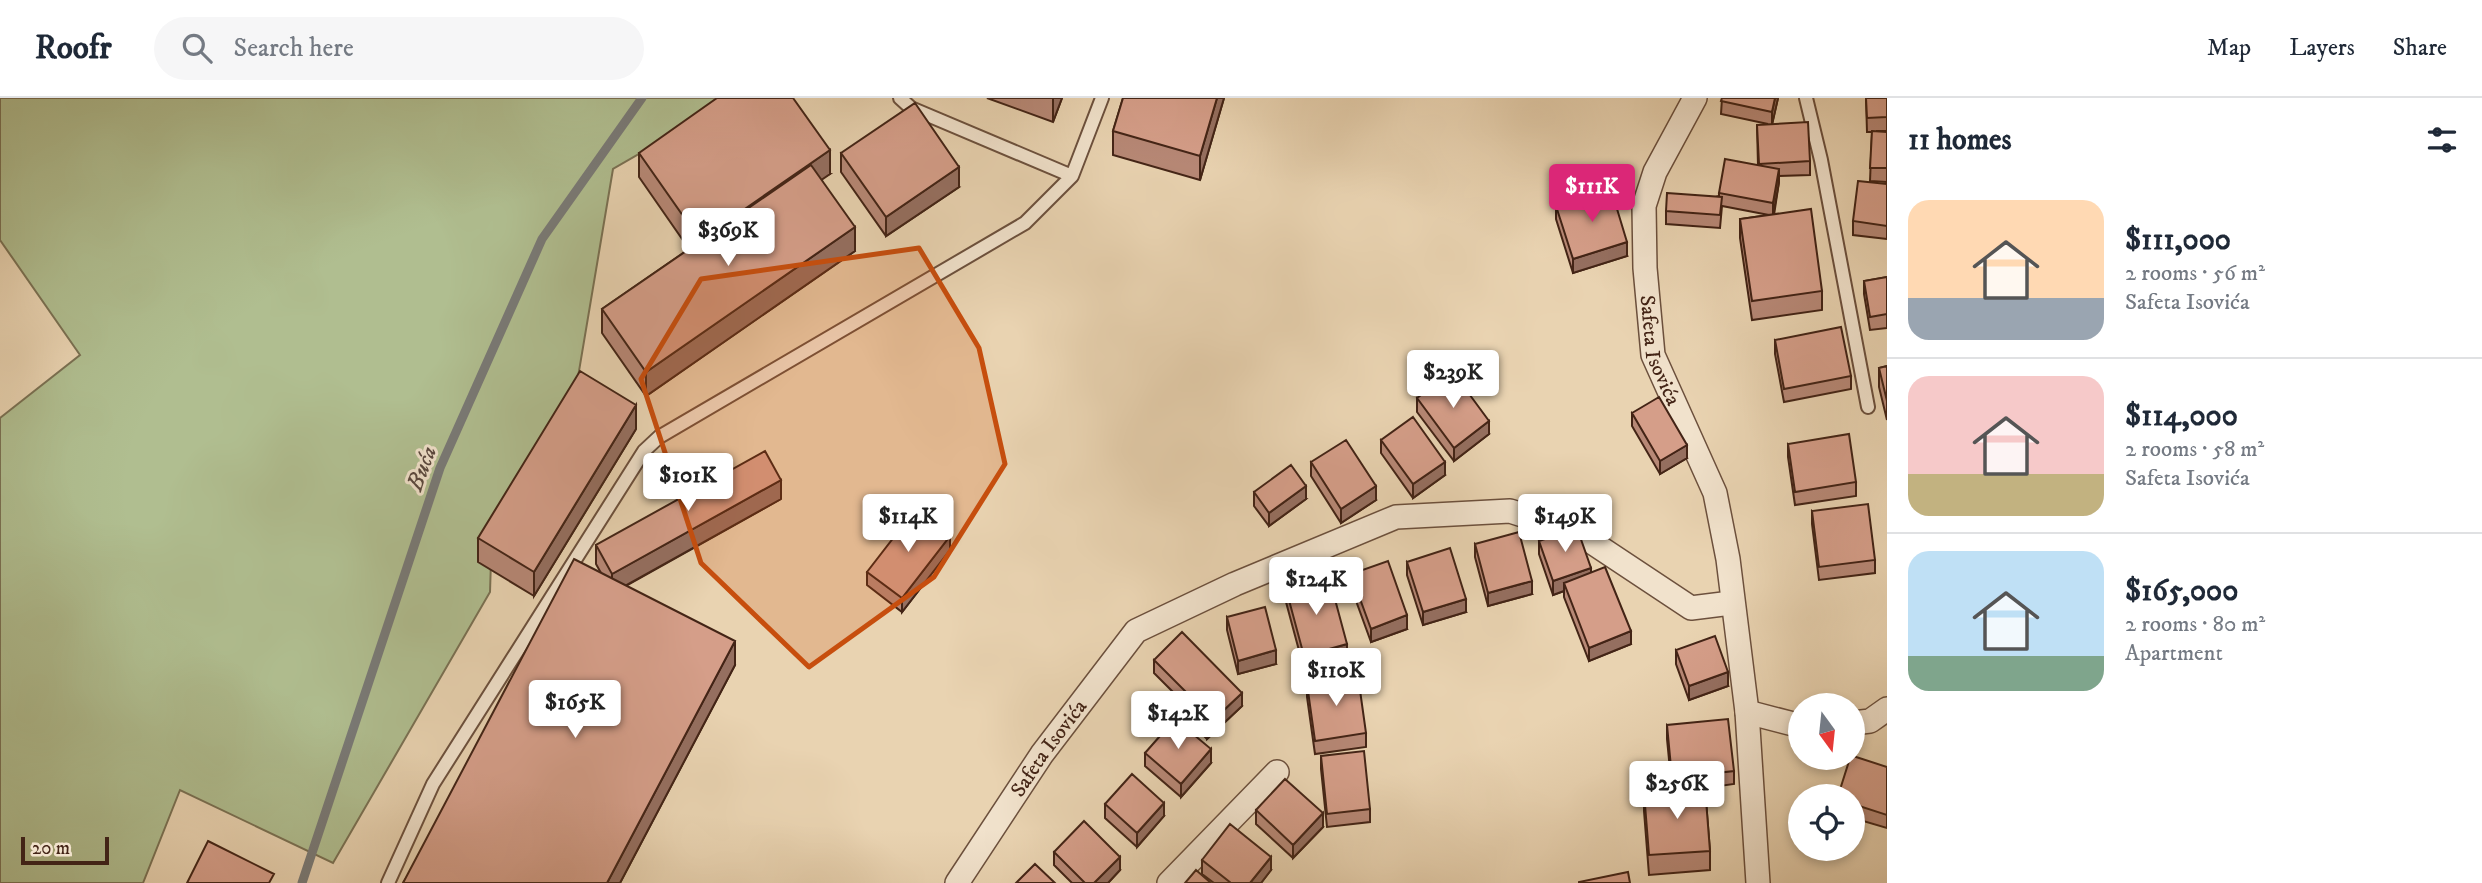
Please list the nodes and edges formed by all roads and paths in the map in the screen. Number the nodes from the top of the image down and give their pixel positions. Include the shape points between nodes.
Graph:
1 (901, 98) edge
2 (1102, 98) edge
3 (1695, 98) edge
4 (1806, 98) edge
5 (1072, 176) junction
6 (1868, 407) dead end
7 (1731, 603) junction
8 (1887, 709) edge
9 (1746, 712) junction
10 (1866, 721) edge
11 (1788, 723) edge
12 (1277, 772) dead end
13 (388, 883) edge
14 (957, 883) edge
15 (1168, 883) edge
16 (1758, 883) edge

1 - 5 lane via 911,108
2 - 5 lane
3 - 7 street, Safeta Isovića via 1655,172 1644,206 1644,268 1653,355 1715,493
4 - 6 lane
5 - 13 lane via 1025,223 659,437 644,451 433,784
7 - 9 street, Safeta Isovića
7 - 14 street, Safeta Isovića via 1691,608 1578,533 1510,511 1396,517 1136,631 1042,754
8 - 10 street
9 - 11 street
9 - 16 street, Safeta Isovića
12 - 15 street

